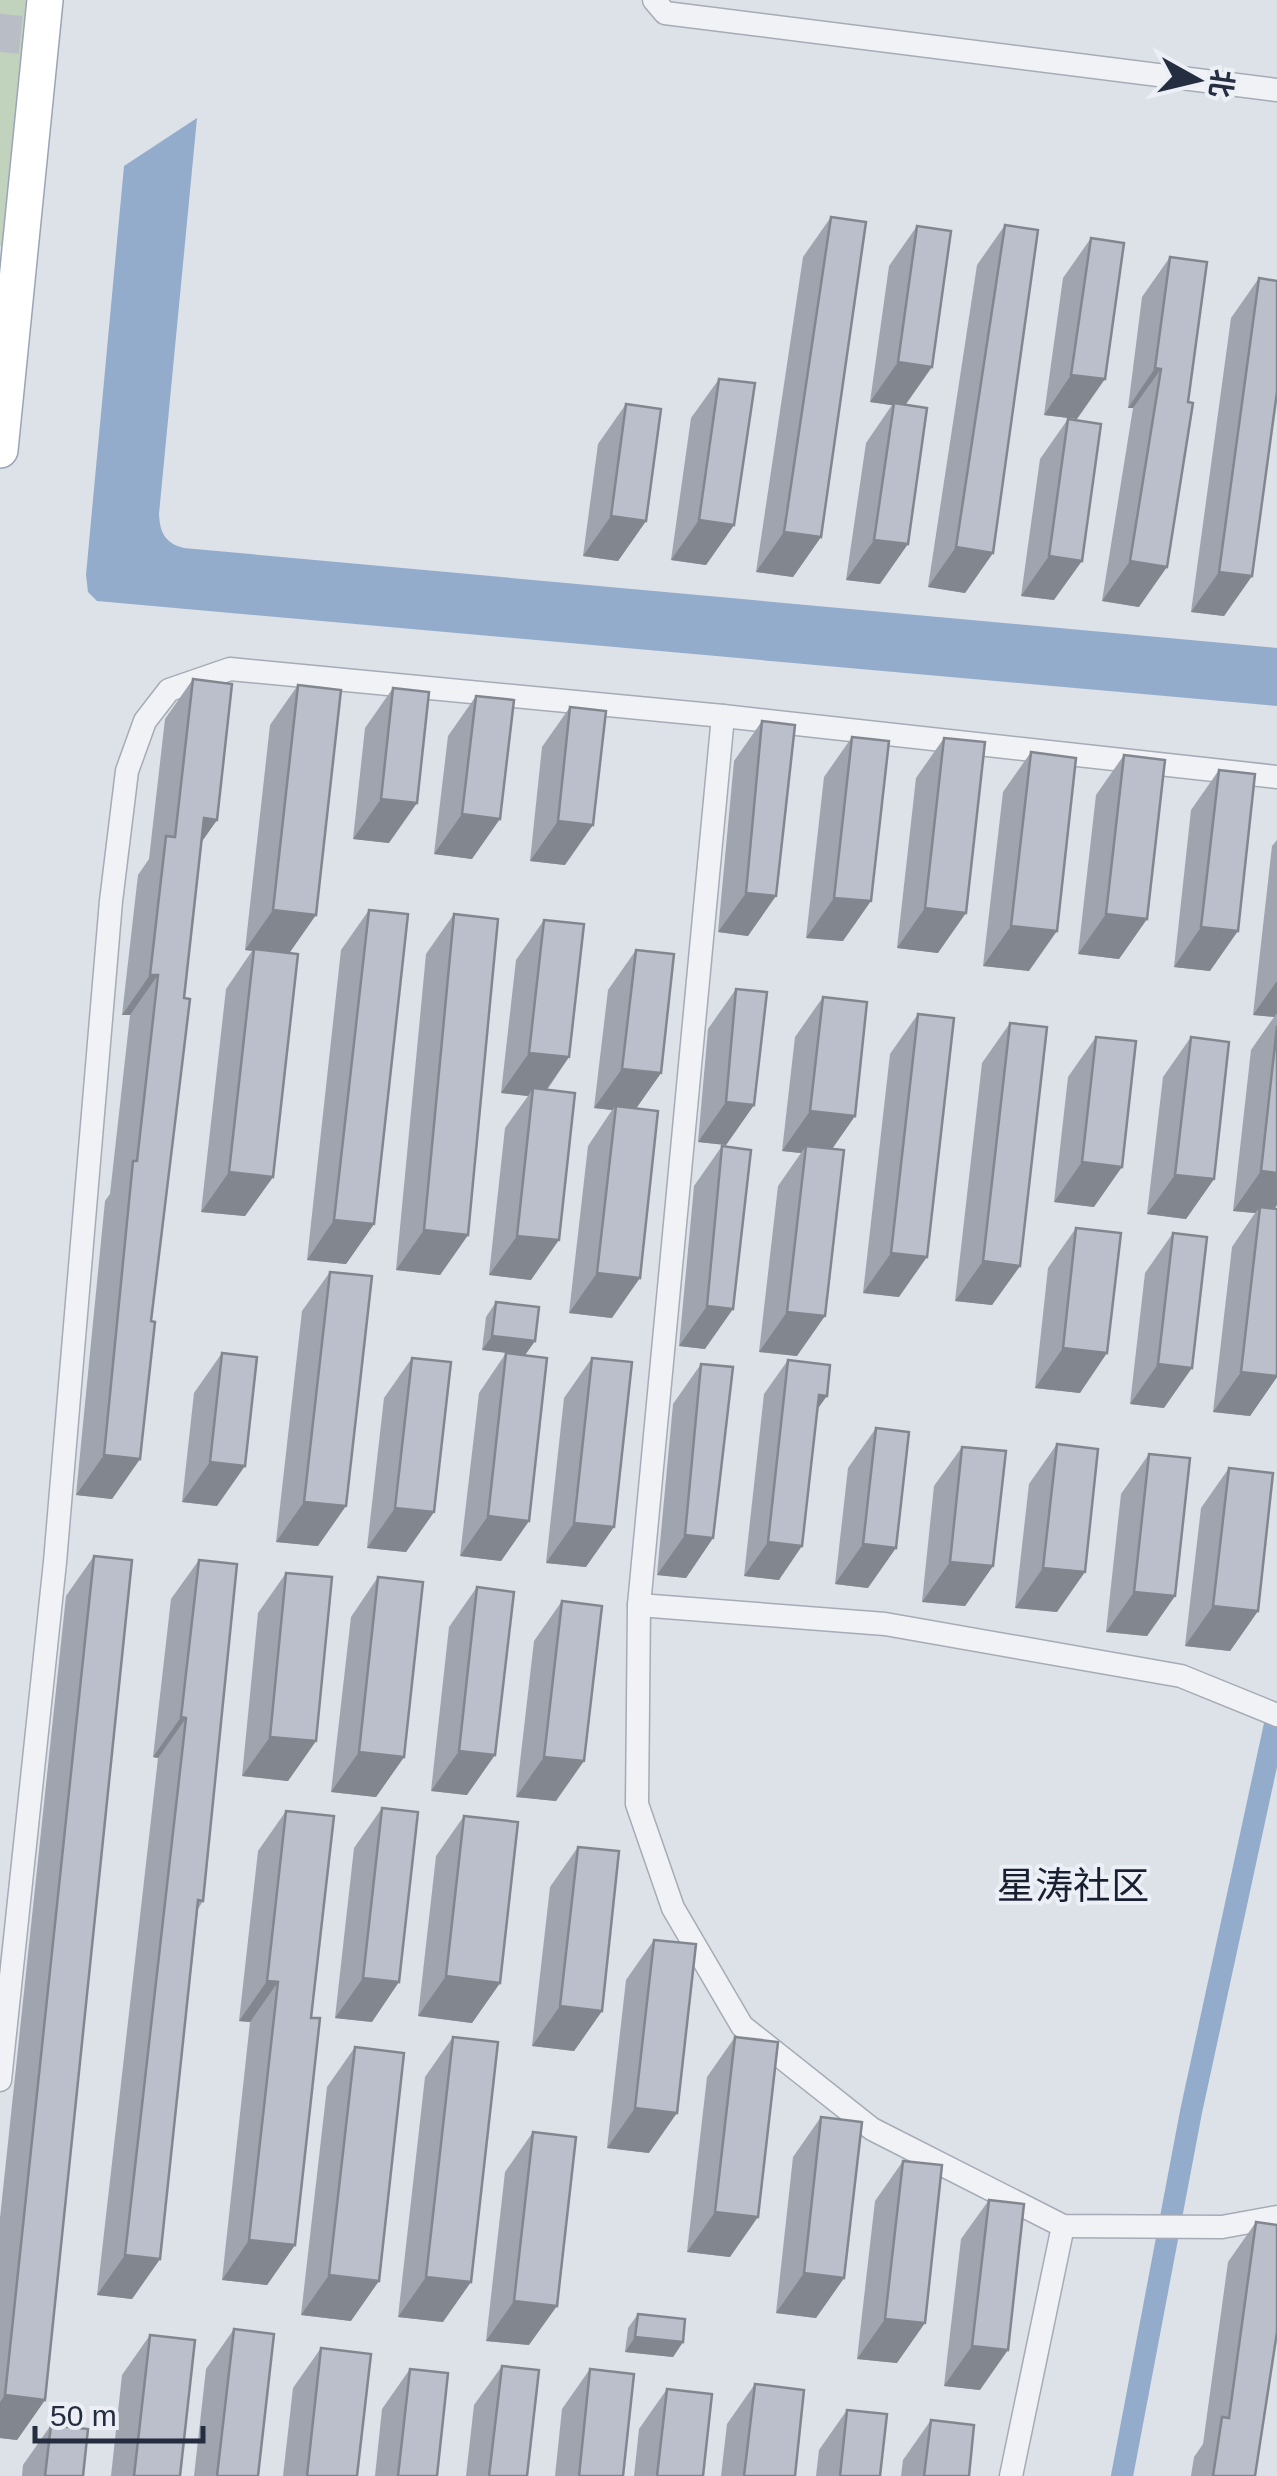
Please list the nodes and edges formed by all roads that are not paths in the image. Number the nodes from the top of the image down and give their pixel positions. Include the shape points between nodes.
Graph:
1 (45, 0) edge
2 (60, 0) edge
3 (654, 0) edge
4 (40, 40) junction
5 (1277, 90) edge
6 (0, 259) edge
7 (16, 291) junction
8 (0, 450) edge
9 (723, 716) junction
10 (1277, 777) edge
11 (639, 1605) junction
12 (1277, 1715) edge
13 (0, 2080) edge
14 (1277, 2217) edge
15 (1064, 2226) junction
16 (1011, 2476) edge

1 - 4 main road
2 - 4 main road
3 - 5 street via 665,13
4 - 7 main road
6 - 7 main road
7 - 8 main road
9 - 10 street
9 - 11 street
9 - 13 street via 230,669 169,690 145,721 127,772 111,902 56,1562
11 - 12 street via 885,1624 1181,1676
11 - 15 street via 636,1804 673,1908 742,2026 872,2129
14 - 15 street via 1195,2227
15 - 16 street

